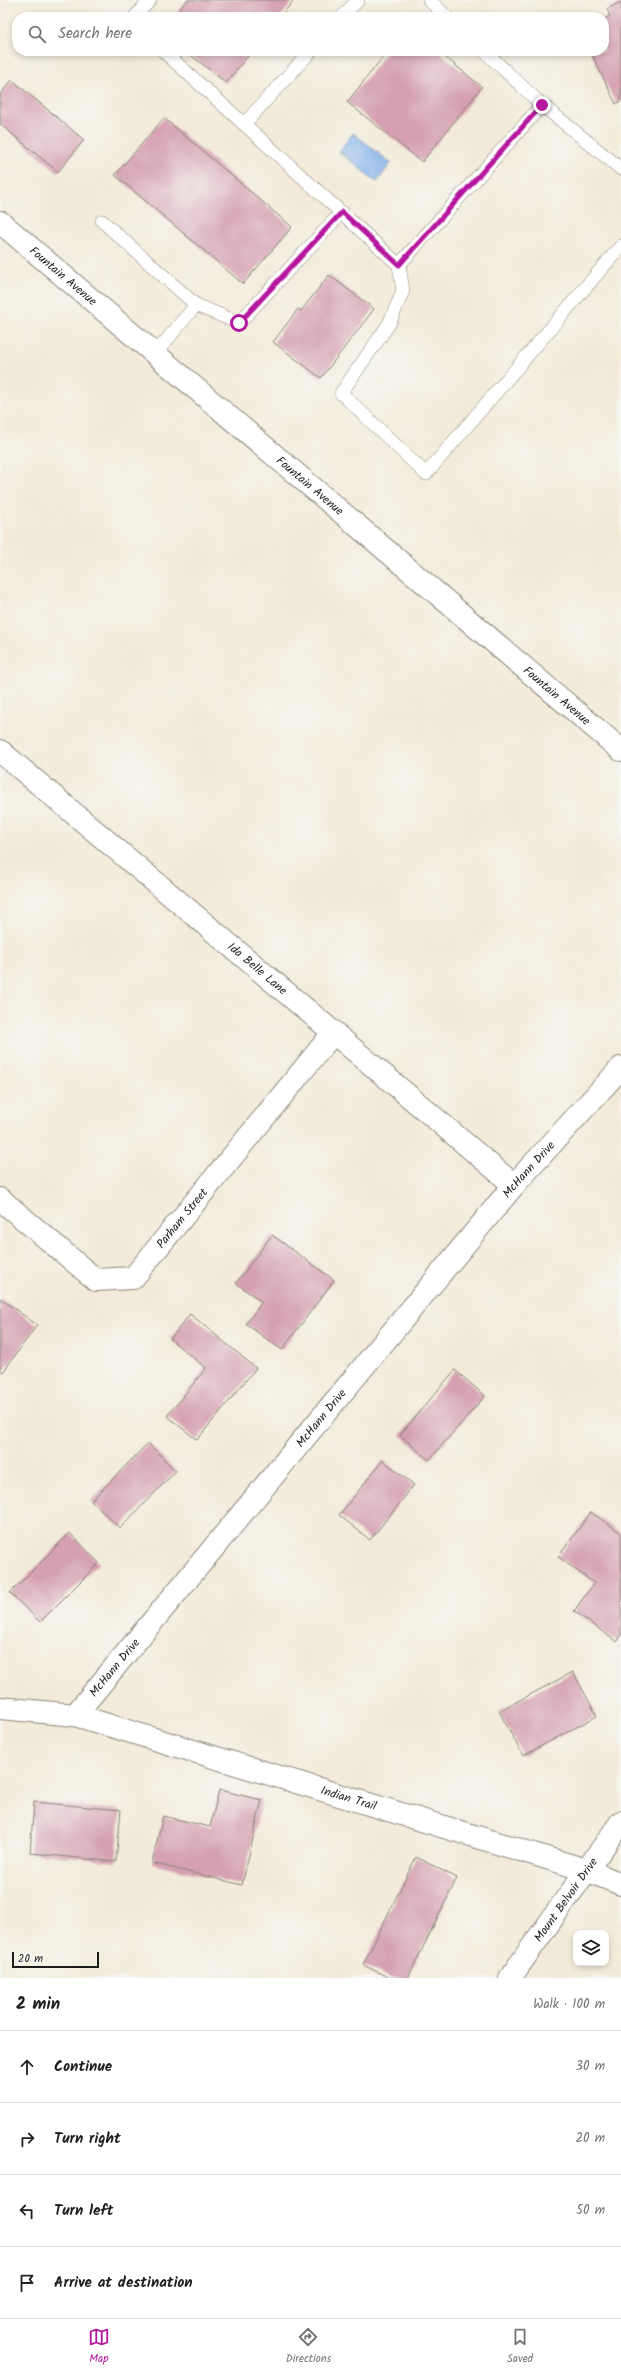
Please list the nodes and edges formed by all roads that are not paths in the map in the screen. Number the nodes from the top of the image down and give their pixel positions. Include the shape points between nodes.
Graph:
1 (150, 0) edge
2 (358, 0) edge
3 (429, 0) edge
4 (139, 12) edge
5 (347, 12) edge
6 (442, 12) edge
7 (169, 56) edge
8 (306, 56) edge
9 (489, 56) edge
10 (542, 105) junction
11 (244, 124) junction
12 (621, 169) edge
13 (342, 212) junction
14 (102, 221) dead end
15 (0, 222) edge
16 (621, 246) edge
17 (399, 265) junction
18 (196, 305) junction
19 (155, 354) junction
20 (621, 750) edge
21 (0, 751) edge
22 (334, 1032) junction
23 (621, 1068) edge
24 (514, 1185) junction
25 (0, 1199) edge
26 (0, 1708) edge
27 (75, 1715) junction
28 (621, 1822) edge
29 (586, 1870) junction
30 (621, 1884) edge
31 (510, 1978) edge

1 - 4 lane
2 - 5 lane
3 - 6 lane
7 - 11 lane
8 - 11 lane
9 - 10 lane
10 - 12 lane
10 - 17 lane
11 - 13 lane
13 - 17 lane
13 - 18 lane via 239,323
14 - 18 lane
15 - 19 street, Fountain Avenue
16 - 17 lane via 426,474 341,393 389,324 403,291
18 - 19 lane
19 - 20 street, Fountain Avenue
21 - 22 street, Ida Belle Lane
22 - 24 street, Ida Belle Lane
22 - 25 street, Parham Street via 133,1278 96,1280
23 - 24 street, McHann Drive
24 - 27 street, McHann Drive
26 - 27 street
27 - 29 street, Indian Trail
28 - 29 street, Mount Belvoir Drive
29 - 30 street, Indian Trail
29 - 31 street, Mount Belvoir Drive

